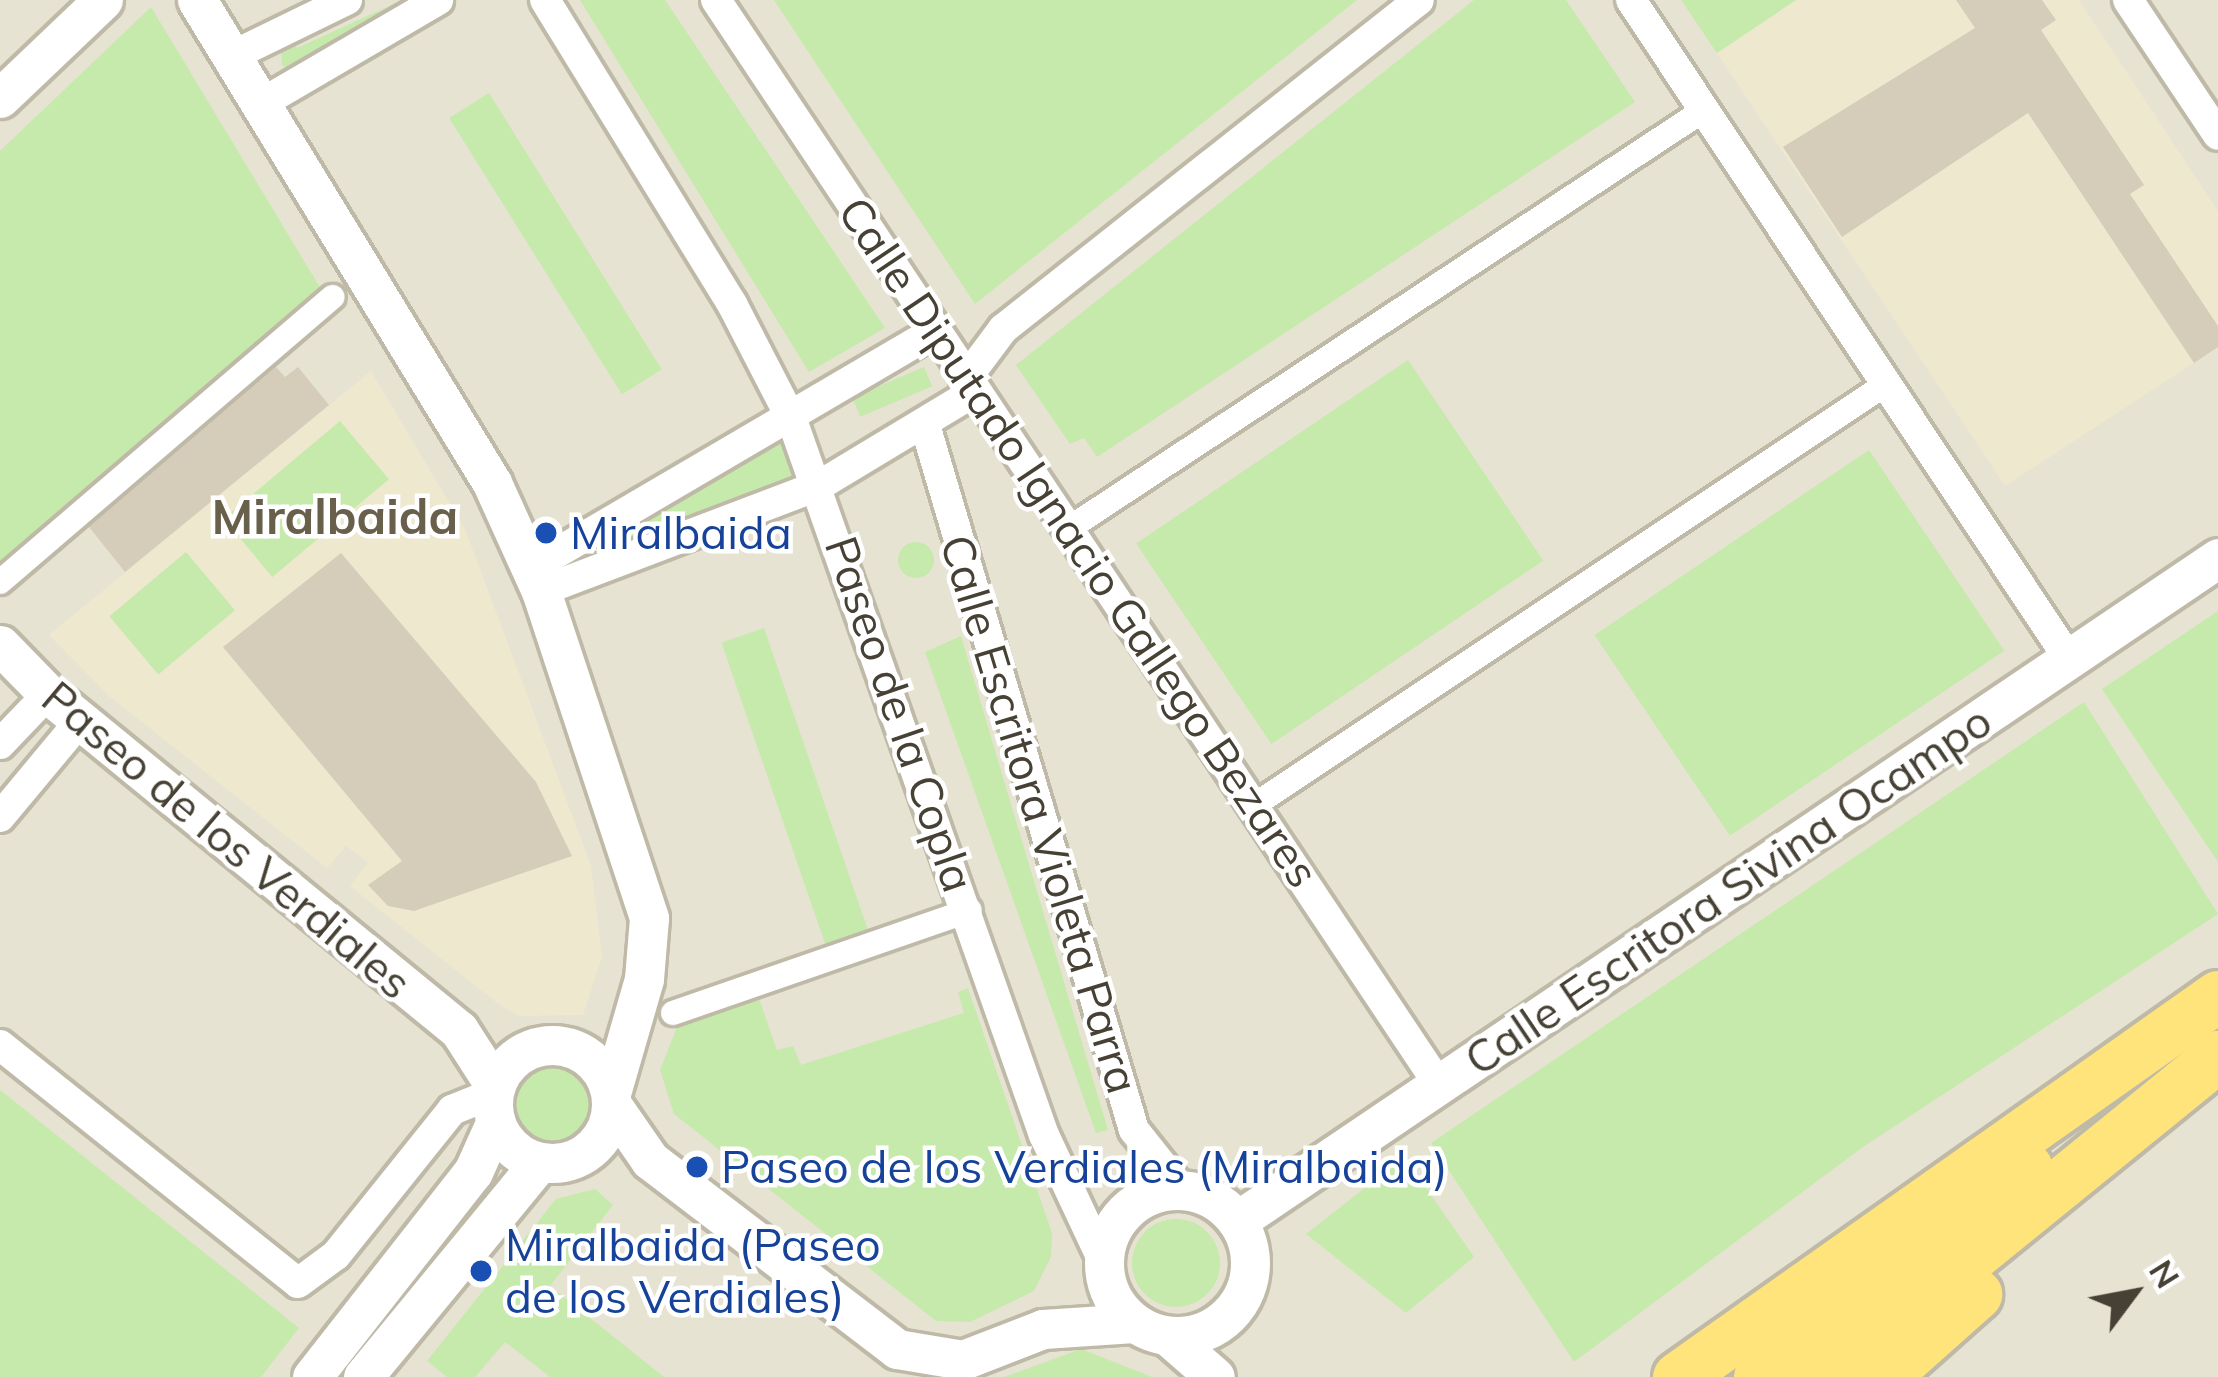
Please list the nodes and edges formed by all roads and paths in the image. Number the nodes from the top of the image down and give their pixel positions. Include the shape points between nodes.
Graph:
1 (103, 0) edge
2 (197, 0) edge
3 (347, 0) edge
4 (438, 0) edge
5 (545, 0) edge
6 (716, 0) edge
7 (1419, 0) edge
8 (1631, 0) edge
9 (2128, 0) edge
10 (232, 56) junction
11 (3, 88) edge
12 (262, 103) junction
13 (1704, 110) junction
14 (2218, 134) edge
15 (332, 297) dead end
16 (935, 331) junction
17 (1886, 384) junction
18 (970, 386) junction
19 (792, 420) junction
20 (925, 425) junction
21 (820, 485) junction
22 (1068, 529) junction
23 (2218, 558) edge
24 (536, 580) junction
25 (0, 582) edge
26 (0, 645) edge
27 (2069, 659) junction
28 (48, 694) junction
29 (80, 721) junction
30 (0, 744) edge
31 (1256, 804) junction
32 (0, 817) edge
33 (970, 910) junction
34 (2218, 996) edge
35 (656, 1006) junction
36 (2218, 1011) edge
37 (459, 1030) junction
38 (0, 1046) edge
39 (553, 1046) junction
40 (2218, 1056) edge
41 (2218, 1072) edge
42 (1439, 1085) junction
43 (611, 1099) junction
44 (495, 1101) junction
45 (592, 1149) junction
46 (650, 1160) junction
47 (539, 1163) junction
48 (1180, 1190) junction
49 (1237, 1221) junction
50 (1103, 1263) junction
51 (1228, 1317) junction
52 (1042, 1329) junction
53 (1151, 1330) junction
54 (916, 1367) edge
55 (312, 1377) edge
56 (363, 1377) edge
57 (1215, 1377) edge
58 (1227, 1377) edge
59 (1678, 1377) edge
60 (1759, 1377) edge
61 (1822, 1377) edge
62 (1883, 1377) edge

1 - 11 street
2 - 10 street
3 - 10 street
4 - 12 street
5 - 19 street, Paseo de la Copla via 732,304
6 - 16 street, Calle Diputado Ignacio Gallego Bezares
7 - 18 street via 1003,329
8 - 13 street
9 - 14 street
10 - 12 street
12 - 24 street via 492,483
13 - 17 street
13 - 22 street
15 - 25 street
16 - 18 street, Calle Diputado Ignacio Gallego Bezares
16 - 19 street
17 - 27 street
17 - 31 street
18 - 20 street
18 - 22 street, Calle Diputado Ignacio Gallego Bezares
19 - 21 street, Paseo de la Copla
19 - 24 street
20 - 21 street
20 - 48 street, Calle Escritora Violeta Parra via 1135,1130
21 - 24 street
21 - 33 street, Paseo de la Copla
22 - 31 street, Calle Diputado Ignacio Gallego Bezares
23 - 27 street, Calle Escritora Sivina Ocampo
24 - 35 street via 645,892
26 - 28 street, Paseo de los Verdiales
27 - 42 street, Calle Escritora Sivina Ocampo
28 - 29 street, Paseo de los Verdiales
28 - 30 street
29 - 32 street
29 - 37 street, Paseo de los Verdiales
31 - 42 street, Calle Diputado Ignacio Gallego Bezares
33 - 35 street
33 - 50 street, Paseo de la Copla via 1044,1136
34 - 59 highway
35 - 39 street
35 - 43 street
36 - 60 highway
37 - 39 street, Paseo de los Verdiales
37 - 44 street, Paseo de los Verdiales
38 - 44 street via 298,1283 336,1255 452,1110
39 - 43 street via 596,1064
39 - 44 street via 505,1068
40 - 61 highway
41 - 62 highway
42 - 49 street, Calle Escritora Sivina Ocampo
43 - 45 street
43 - 46 street
44 - 47 street via 520,1155
44 - 55 street via 473,1172
45 - 46 street
45 - 47 street
46 - 54 street
47 - 56 street
48 - 49 street via 1222,1204
48 - 50 street via 1127,1209
49 - 51 street via 1249,1281
50 - 52 street
50 - 53 street via 1112,1298
51 - 53 street via 1190,1336
51 - 58 street
52 - 53 street
52 - 54 street via 963,1360
53 - 57 street

